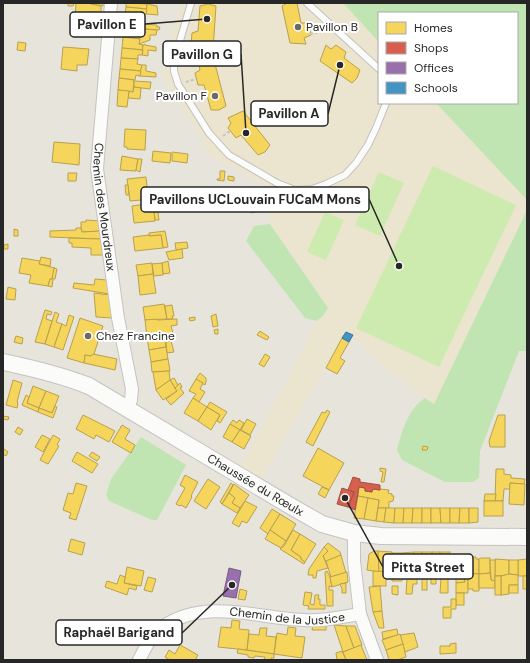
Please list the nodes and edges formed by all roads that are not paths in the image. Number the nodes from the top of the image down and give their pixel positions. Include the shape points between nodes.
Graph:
1 (111, 3) edge
2 (190, 3) edge
3 (307, 3) edge
4 (378, 68) edge
5 (386, 104) edge
6 (3, 362) edge
7 (127, 409) junction
8 (354, 533) junction
9 (527, 537) edge
10 (360, 614) junction
11 (139, 660) edge
12 (377, 660) edge

1 - 7 street, Chemin des Mourdreux via 97,169 118,318 132,388
2 - 5 lane via 174,61 178,84 209,133 229,155 277,183 295,190 312,189 345,174 368,145
3 - 4 lane
6 - 7 main road, Chaussée du Rœulx via 72,379
7 - 8 main road, Chaussée du Rœulx via 322,524
8 - 9 main road, Chaussée du Rœulx via 381,536
8 - 10 street via 354,561
10 - 11 street, Chemin de la Justice via 324,620 303,620 222,610 203,612 184,616 163,626 152,637
10 - 12 street

